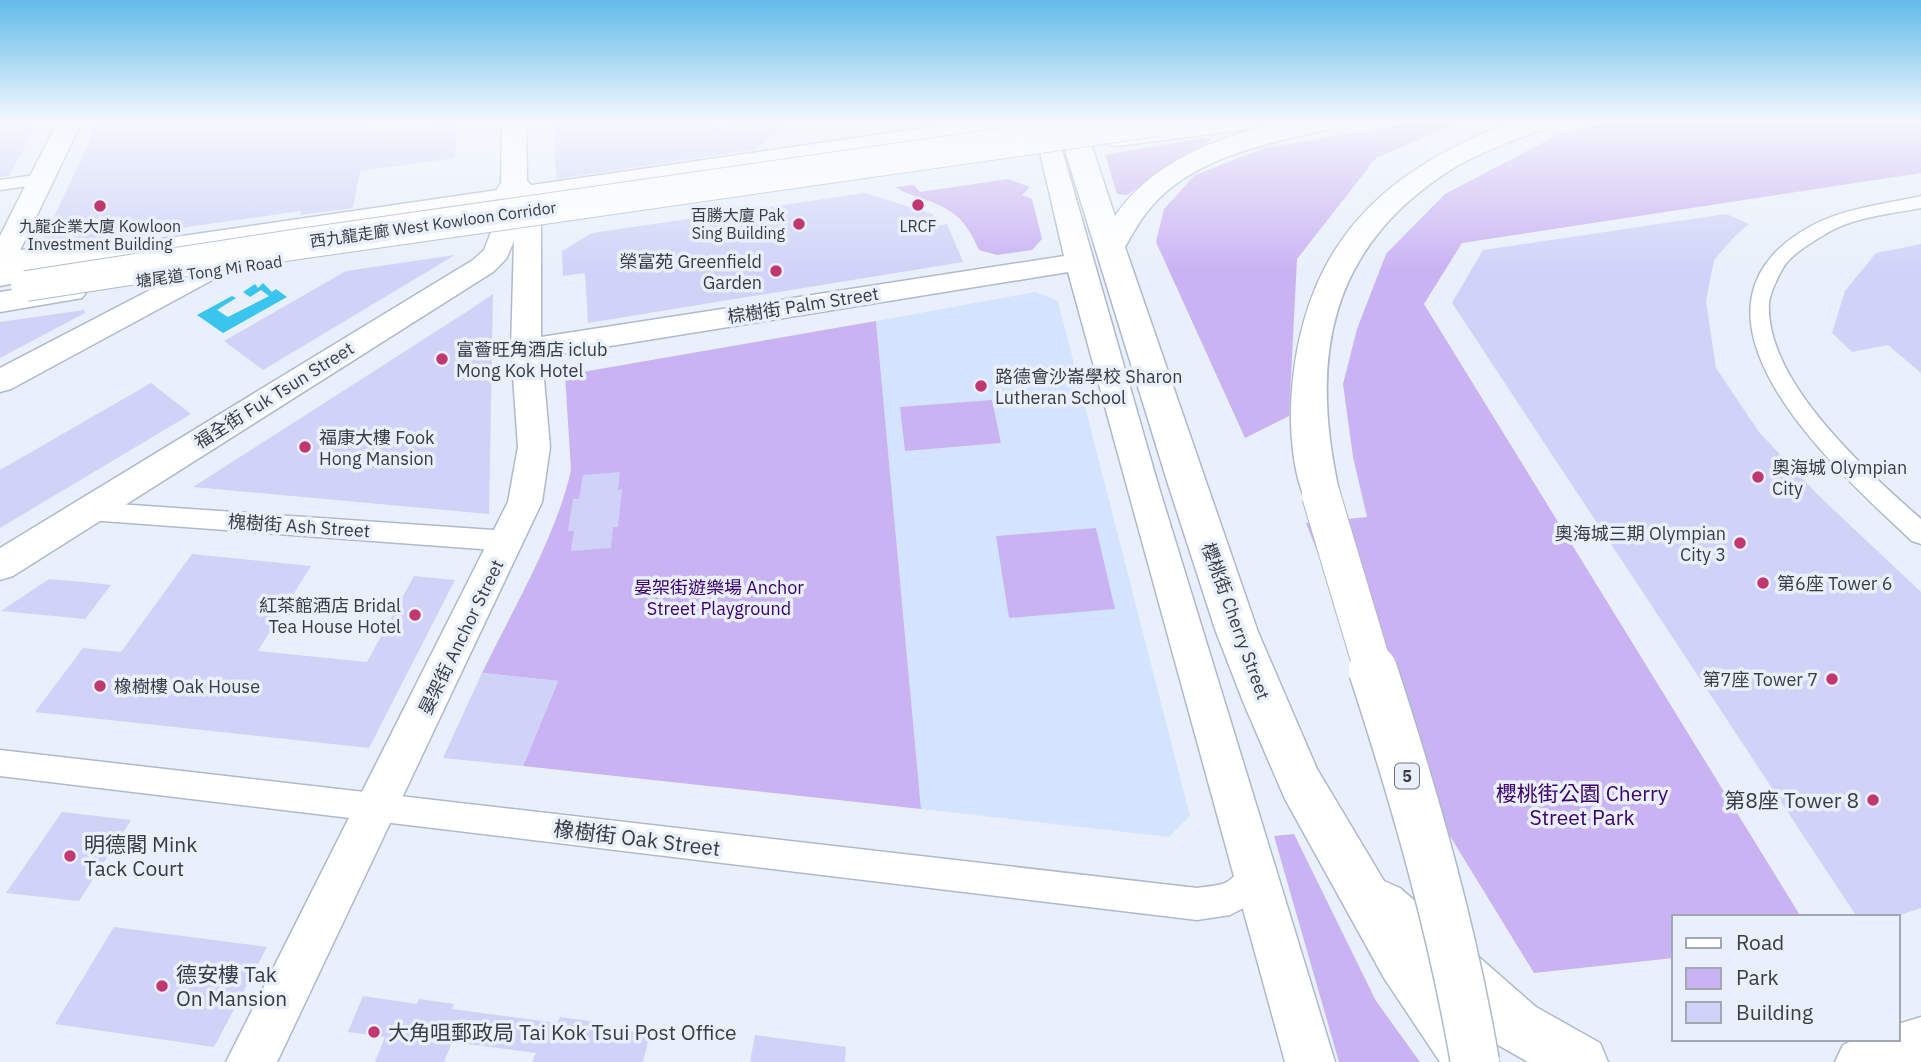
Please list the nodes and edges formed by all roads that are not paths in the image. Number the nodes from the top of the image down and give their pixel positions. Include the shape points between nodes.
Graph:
1 (46, 171) edge
2 (515, 171) edge
3 (665, 171) edge
4 (811, 171) edge
5 (913, 171) edge
6 (1072, 171) edge
7 (1182, 171) edge
8 (1429, 171) edge
9 (42, 179) junction
10 (0, 185) edge
11 (515, 191) junction
12 (1921, 202) edge
13 (517, 226) junction
14 (1094, 254) junction
15 (0, 272) edge
16 (206, 272) junction
17 (0, 302) edge
18 (526, 349) junction
19 (0, 381) edge
20 (89, 510) junction
21 (1921, 534) edge
22 (508, 541) junction
23 (0, 566) edge
24 (0, 763) edge
25 (377, 807) junction
26 (1256, 866) junction
27 (1361, 885) junction
28 (1921, 1041) edge
29 (251, 1062) edge
30 (1310, 1062) edge
31 (1473, 1062) edge
32 (1581, 1062) edge
33 (1860, 1062) edge

1 - 9 street
2 - 11 street, 福全街 Fuk Tsun Street
3 - 11 main road, 塘尾道 Tong Mi Road
4 - 15 main road, 西九龍走廊 West Kowloon Corridor, bridge via 366,234
5 - 13 main road, 塘尾道 Tong Mi Road
6 - 14 main road, 櫻桃街 Cherry Street
7 - 14 main road via 1144,197
8 - 31 main road, 5, bridge via 1388,202 1338,265 1322,303 1311,350 1308,407 1321,495 1354,617 1432,860 1465,1001
9 - 10 street
9 - 15 street
11 - 13 street, 福全街 Fuk Tsun Street
11 - 15 main road, 塘尾道 Tong Mi Road
12 - 21 street via 1858,216 1819,230 1793,246 1773,265 1758,306 1771,363 1791,400 1859,477
13 - 16 main road, 塘尾道 Tong Mi Road
13 - 18 street, 晏架街 Anchor Street
13 - 20 street, 福全街 Fuk Tsun Street via 483,266
14 - 18 street, 棕樹街 Palm Street
14 - 26 street, 櫻桃街 Cherry Street via 1175,607
14 - 27 main road, 櫻桃街 Cherry Street via 1247,656 1301,784
16 - 17 main road, 塘尾道 Tong Mi Road
16 - 19 street
18 - 22 street, 晏架街 Anchor Street via 534,447 525,502
20 - 22 street, 槐樹街 Ash Street
20 - 23 street, 福全街 Fuk Tsun Street
22 - 25 street, 晏架街 Anchor Street
24 - 25 street, 橡樹街 Oak Street
25 - 26 street, 橡樹街 Oak Street via 1197,904 1230,899 1247,890
25 - 29 street, 晏架街 Anchor Street
26 - 30 street, 櫻桃街 Cherry Street
27 - 31 main road, 櫻桃街 Cherry Street via 1402,960
27 - 32 main road via 1517,1026
28 - 33 street

